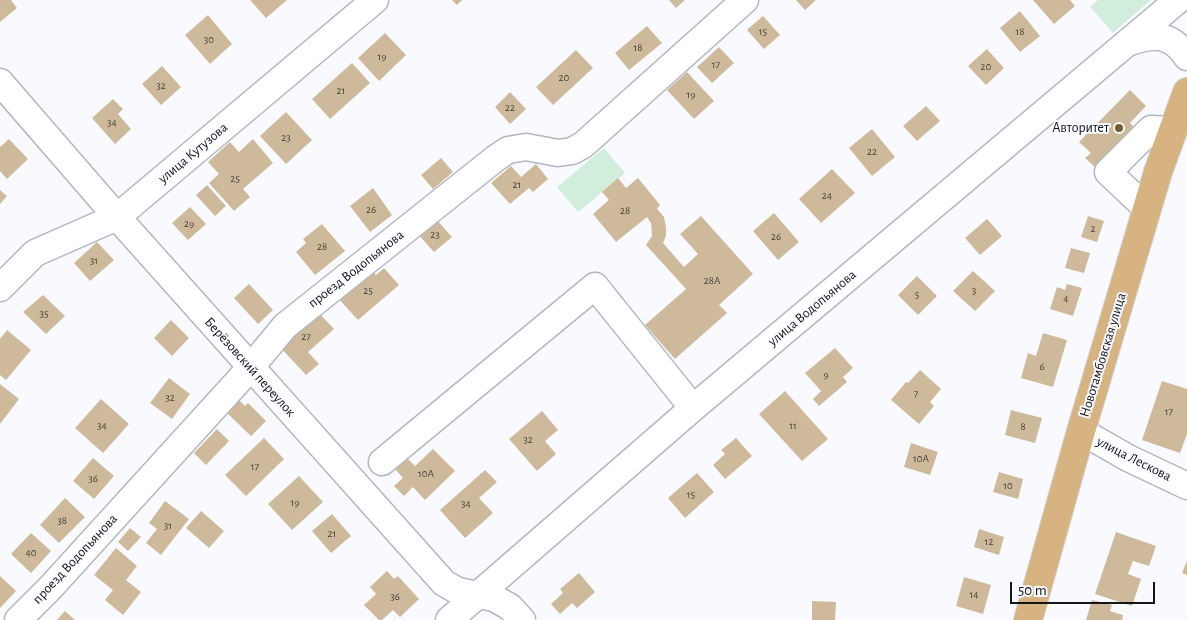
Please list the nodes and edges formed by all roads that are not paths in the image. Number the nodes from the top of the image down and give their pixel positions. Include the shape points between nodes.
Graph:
1 (375, 0) edge
2 (745, 0) edge
3 (1178, 0) edge
4 (1127, 44) junction
5 (1187, 57) edge
6 (0, 82) edge
7 (1187, 92) edge
8 (1173, 130) junction
9 (1147, 209) junction
10 (117, 217) junction
11 (0, 288) edge
12 (250, 367) junction
13 (693, 408) junction
14 (1081, 431) junction
15 (382, 462) dead end
16 (1187, 486) edge
17 (476, 594) junction
18 (18, 620) edge
19 (449, 620) edge
20 (522, 620) edge
21 (1028, 620) edge

1 - 10 street, улица Кутузова
2 - 12 street, проезд Водопьянова via 583,145 558,153 526,147 508,150 496,158 284,326
3 - 4 street, улица Водопьянова
4 - 5 street via 1159,36 1172,41
4 - 13 street, улица Водопьянова
6 - 10 street, Берёзовский переулок
7 - 8 main road, Новотамбовская улица
8 - 9 main road, Новотамбовская улица
8 - 9 street via 1151,129 1108,172
9 - 14 main road, Новотамбовская улица
10 - 11 street, улица Кутузова via 35,253
10 - 12 street, Берёзовский переулок
12 - 17 street, Берёзовский переулок via 444,583 458,591
12 - 18 street, проезд Водопьянова
13 - 15 street via 595,286
13 - 17 street, улица Водопьянова
14 - 16 street, улица Лескова
14 - 21 main road, Новотамбовская улица
17 - 19 street, улица Водопьянова
17 - 20 street, Берёзовский переулок via 494,598 510,607

